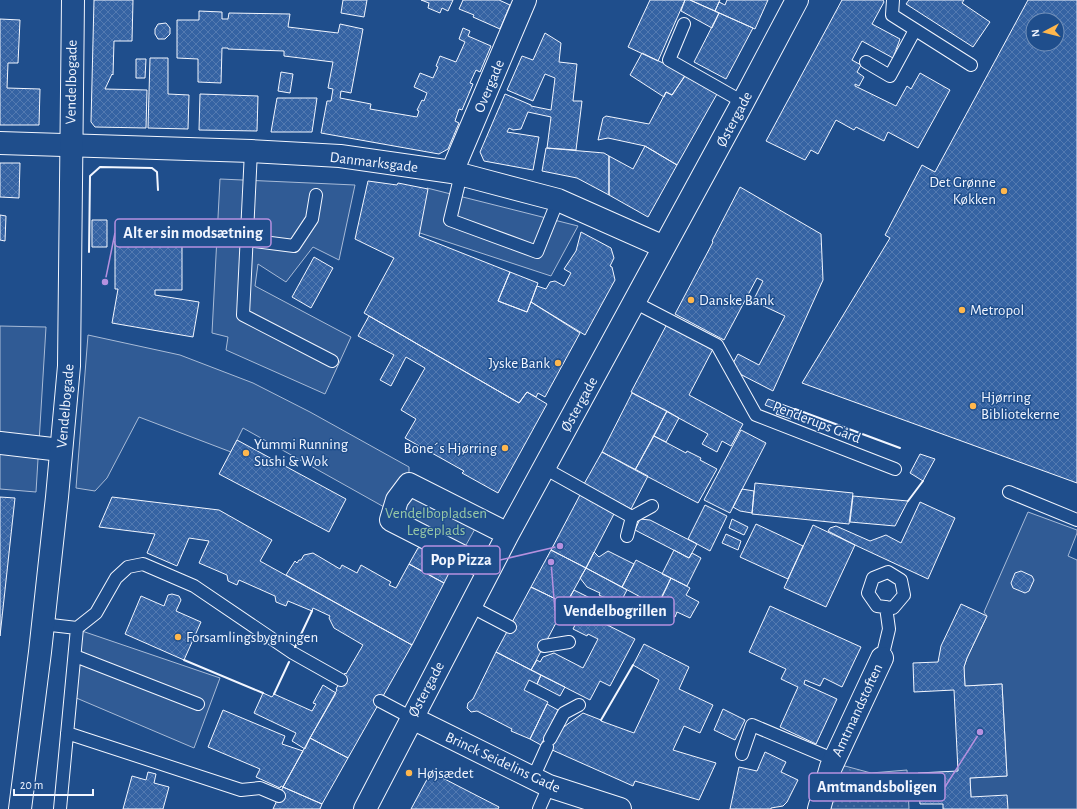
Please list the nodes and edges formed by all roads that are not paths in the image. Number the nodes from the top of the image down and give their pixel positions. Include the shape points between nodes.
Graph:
1 (72, 0) edge
2 (525, 0) edge
3 (797, 0) edge
4 (893, 0) edge
5 (684, 24) dead end
6 (915, 30) junction
7 (866, 62) dead end
8 (971, 65) dead end
9 (743, 102) junction
10 (0, 143) edge
11 (70, 145) junction
12 (251, 151) junction
13 (457, 173) junction
14 (316, 195) dead end
15 (558, 200) junction
16 (248, 240) junction
17 (664, 247) junction
18 (634, 302) junction
19 (332, 361) dead end
20 (0, 443) edge
21 (61, 450) junction
22 (544, 468) junction
23 (894, 469) dead end
24 (1009, 492) dead end
25 (652, 506) dead end
26 (632, 517) junction
27 (1077, 520) edge
28 (508, 534) junction
29 (627, 536) dead end
30 (490, 570) junction
31 (470, 606) junction
32 (886, 607) dead end
33 (42, 624) junction
34 (77, 628) junction
35 (510, 628) dead end
36 (569, 642) dead end
37 (544, 646) dead end
38 (75, 656) junction
39 (882, 658) joint
40 (341, 680) dead end
41 (380, 701) dead end
42 (198, 704) dead end
43 (579, 705) dead end
44 (412, 718) junction
45 (67, 733) junction
46 (742, 754) dead end
47 (834, 760) junction
48 (541, 782) junction
49 (279, 796) dead end
50 (20, 809) edge
51 (60, 809) edge
52 (365, 809) edge
53 (540, 809) edge
54 (620, 809) edge
55 (818, 809) edge

1 - 11 street, Vendelbogade
2 - 13 street, Overgade
3 - 9 street, Østergade
4 - 6 lane via 892,15
5 - 9 lane via 670,60
6 - 7 lane via 890,76
6 - 8 lane
9 - 17 street, Østergade
10 - 11 street, Danmarksgade
11 - 12 street, Danmarksgade
11 - 21 street, Vendelbogade via 69,366
12 - 13 street, Danmarksgade via 340,156
12 - 16 lane
13 - 15 street, Danmarksgade
13 - 15 lane via 450,220 537,252
14 - 16 lane via 312,219 294,246
15 - 17 street, Danmarksgade
16 - 19 lane via 244,315
17 - 18 street, Østergade
18 - 22 street, Østergade
18 - 23 lane, Penderups Gård via 717,345 756,415
20 - 21 street
21 - 33 street, Vendelbogade
22 - 26 lane
22 - 28 street, Østergade
24 - 27 lane
25 - 26 lane
26 - 29 lane
28 - 30 street, Østergade
28 - 30 street via 409,484 397,500 391,520
30 - 31 street, Østergade
31 - 35 lane
31 - 44 street, Østergade
32 - 39 lane via 889,629
33 - 34 lane
33 - 50 street, Vendelbogade
34 - 38 lane
34 - 40 lane via 96,613 116,578 128,566 143,564 194,586 293,653
36 - 37 lane
38 - 42 lane
38 - 45 lane
39 - 47 street, Amtmandstoften
41 - 44 lane
43 - 48 lane via 564,713 548,743
44 - 48 street, Brinck Seidelins Gade
44 - 52 street, Østergade
45 - 49 lane via 241,790 260,788
45 - 51 lane
46 - 47 lane via 752,725
47 - 55 street, Amtmandstoften
48 - 53 lane
48 - 54 street, Brinck Seidelins Gade

